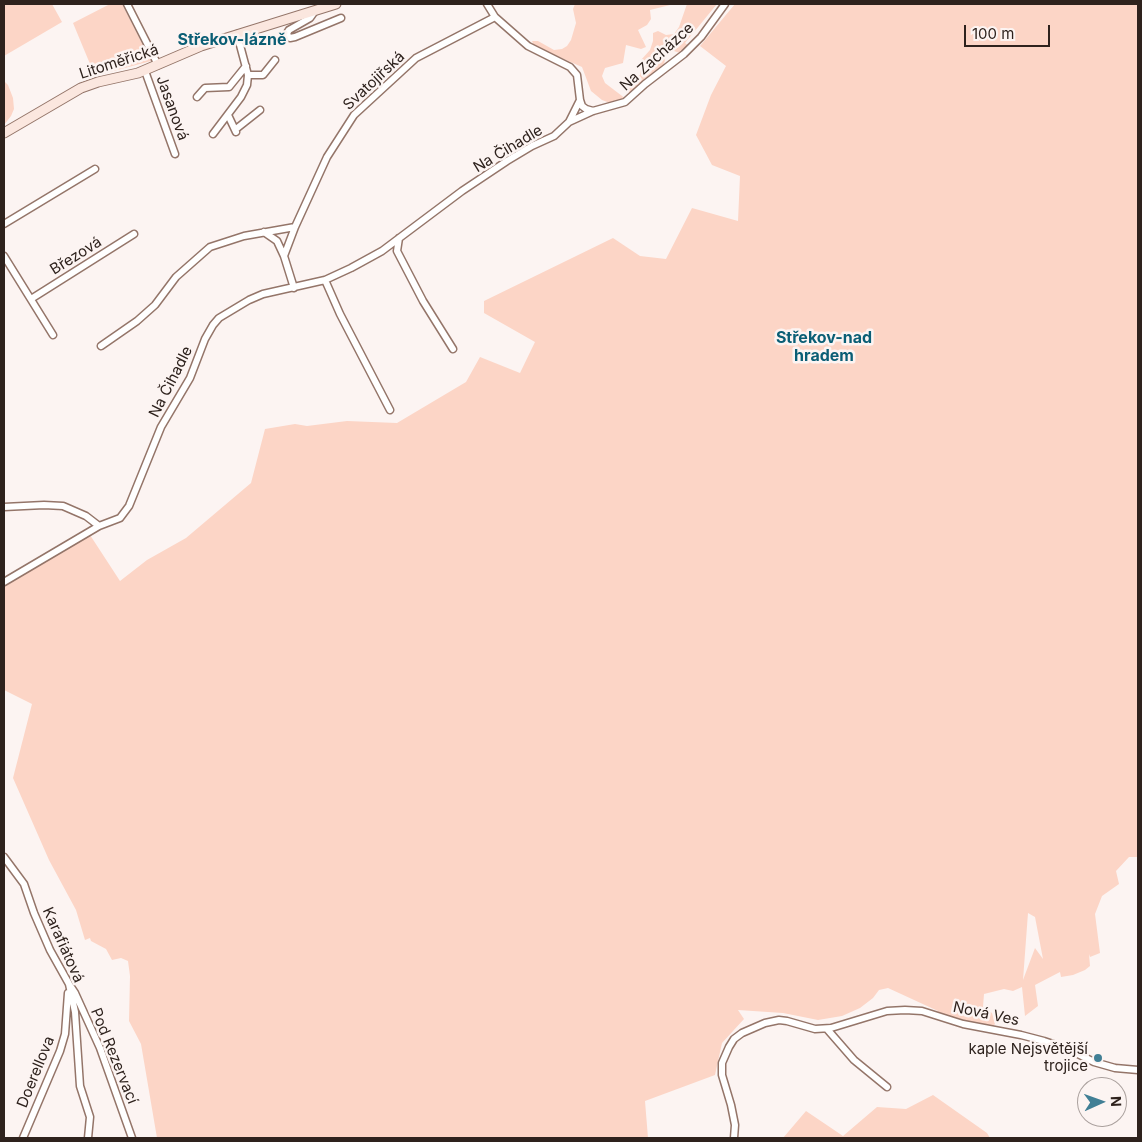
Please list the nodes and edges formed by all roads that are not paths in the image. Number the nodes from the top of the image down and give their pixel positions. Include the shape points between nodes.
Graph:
1 (127, 4) edge
2 (336, 4) edge
3 (487, 4) edge
4 (725, 4) edge
5 (320, 8) edge
6 (495, 17) junction
7 (341, 18) dead end
8 (237, 34) junction
9 (275, 60) dead end
10 (158, 65) junction
11 (246, 66) junction
12 (145, 71) junction
13 (248, 75) junction
14 (196, 97) dead end
15 (580, 100) junction
16 (260, 110) dead end
17 (593, 111) junction
18 (228, 115) junction
19 (581, 117) joint
20 (569, 122) junction
21 (4, 133) edge
22 (213, 134) dead end
23 (175, 154) dead end
24 (95, 169) dead end
25 (4, 224) edge
26 (295, 227) junction
27 (264, 232) junction
28 (134, 234) dead end
29 (398, 238) junction
30 (4, 256) edge
31 (284, 256) junction
32 (325, 280) junction
33 (294, 288) junction
34 (31, 299) junction
35 (53, 335) dead end
36 (101, 346) dead end
37 (453, 349) dead end
38 (390, 410) dead end
39 (4, 507) edge
40 (99, 526) junction
41 (4, 582) edge
42 (4, 857) edge
43 (69, 984) junction
44 (827, 1029) junction
45 (1138, 1070) edge
46 (887, 1087) dead end
47 (23, 1138) edge
48 (88, 1138) edge
49 (132, 1138) edge
50 (734, 1138) edge

1 - 10 street
2 - 5 main road, Litoměřická
3 - 6 street
4 - 17 street, Na Zacházce via 690,48 625,102
5 - 7 street via 289,30 290,38
5 - 8 main road, Litoměřická
6 - 15 street via 528,46 570,67 577,75
6 - 26 street, Svatojiřská via 416,58 354,114 327,158
8 - 10 main road, Litoměřická
8 - 11 street
9 - 13 street via 263,75
10 - 12 main road, Litoměřická
11 - 13 street
11 - 14 street via 229,87 205,88
12 - 21 main road, Litoměřická via 81,88
12 - 23 street, Jasanová
13 - 18 street via 247,86
15 - 17 street via 582,106
15 - 20 street
16 - 18 street via 236,131
17 - 19 street, Na Zacházce
18 - 22 street
19 - 20 street, Na Čihadle
20 - 29 street, Na Čihadle via 554,136 508,161
24 - 25 street
26 - 27 street
26 - 31 street, Svatojiřská
27 - 31 street via 277,241
27 - 36 street via 210,247 176,277 155,305
28 - 34 street, Březová
29 - 32 street, Na Čihadle via 351,268
29 - 37 street via 397,251 404,266
30 - 34 street
31 - 33 street
32 - 33 street, Na Čihadle
32 - 38 street
33 - 40 street, Na Čihadle via 249,300 213,325 190,378 162,427 130,506 120,518
34 - 35 street
39 - 40 street via 63,506
40 - 41 street, Na Čihadle
42 - 43 street, Karafiátová via 24,884 50,950
43 - 47 street, Doerellova via 65,1034 60,1051
43 - 48 street, Karafiátová via 75,1012 80,1086 90,1118
43 - 49 street, Pod Rezervací via 100,1048
44 - 45 street, Nová Ves via 888,1010 922,1011 963,1024 1044,1040 1094,1062
44 - 46 street via 854,1060
44 - 50 street, Nová Ves via 815,1030 779,1020 760,1025 734,1039 722,1063 735,1125

